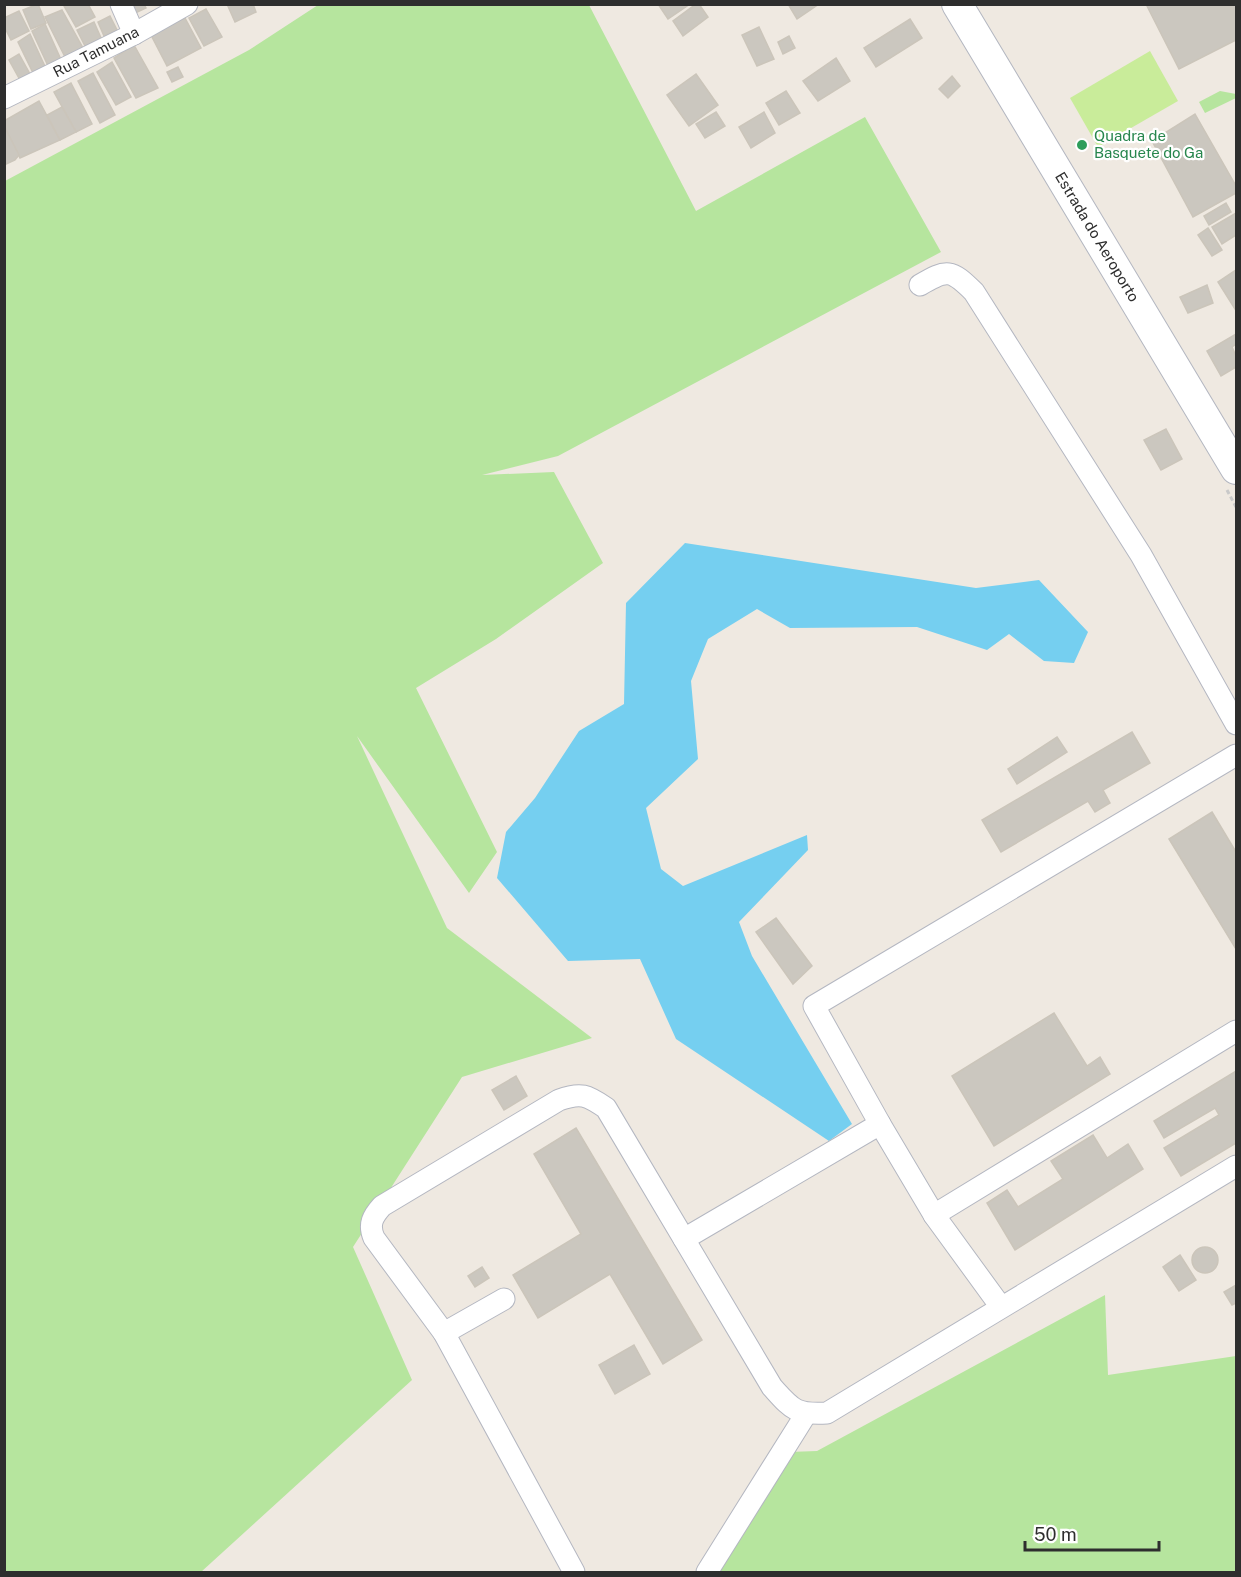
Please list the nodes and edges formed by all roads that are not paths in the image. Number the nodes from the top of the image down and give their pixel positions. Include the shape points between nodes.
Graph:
1 (121, 4) edge
2 (187, 4) edge
3 (957, 4) edge
4 (134, 34) junction
5 (4, 98) edge
6 (920, 285) dead end
7 (1236, 469) edge
8 (1236, 724) edge
9 (1236, 755) edge
10 (1236, 1031) edge
11 (880, 1124) junction
12 (1236, 1166) edge
13 (934, 1215) junction
14 (684, 1239) junction
15 (504, 1299) dead end
16 (1001, 1307) junction
17 (444, 1333) junction
18 (806, 1414) junction
19 (574, 1572) edge
20 (707, 1572) edge

1 - 4 street
2 - 4 street, Rua Tamuana
3 - 7 street, Estrada do Aeroporto
4 - 5 street, Rua Tamuana
6 - 8 street via 950,272 974,292 1141,555
9 - 11 street via 814,1006
10 - 13 street
11 - 13 street
11 - 14 street
12 - 16 street
13 - 16 street
14 - 17 street via 606,1108 592,1098 576,1094 559,1100 382,1206 373,1216 374,1238
14 - 18 street via 772,1387 789,1406
15 - 17 street
16 - 18 street via 826,1413
17 - 19 street
18 - 20 street

